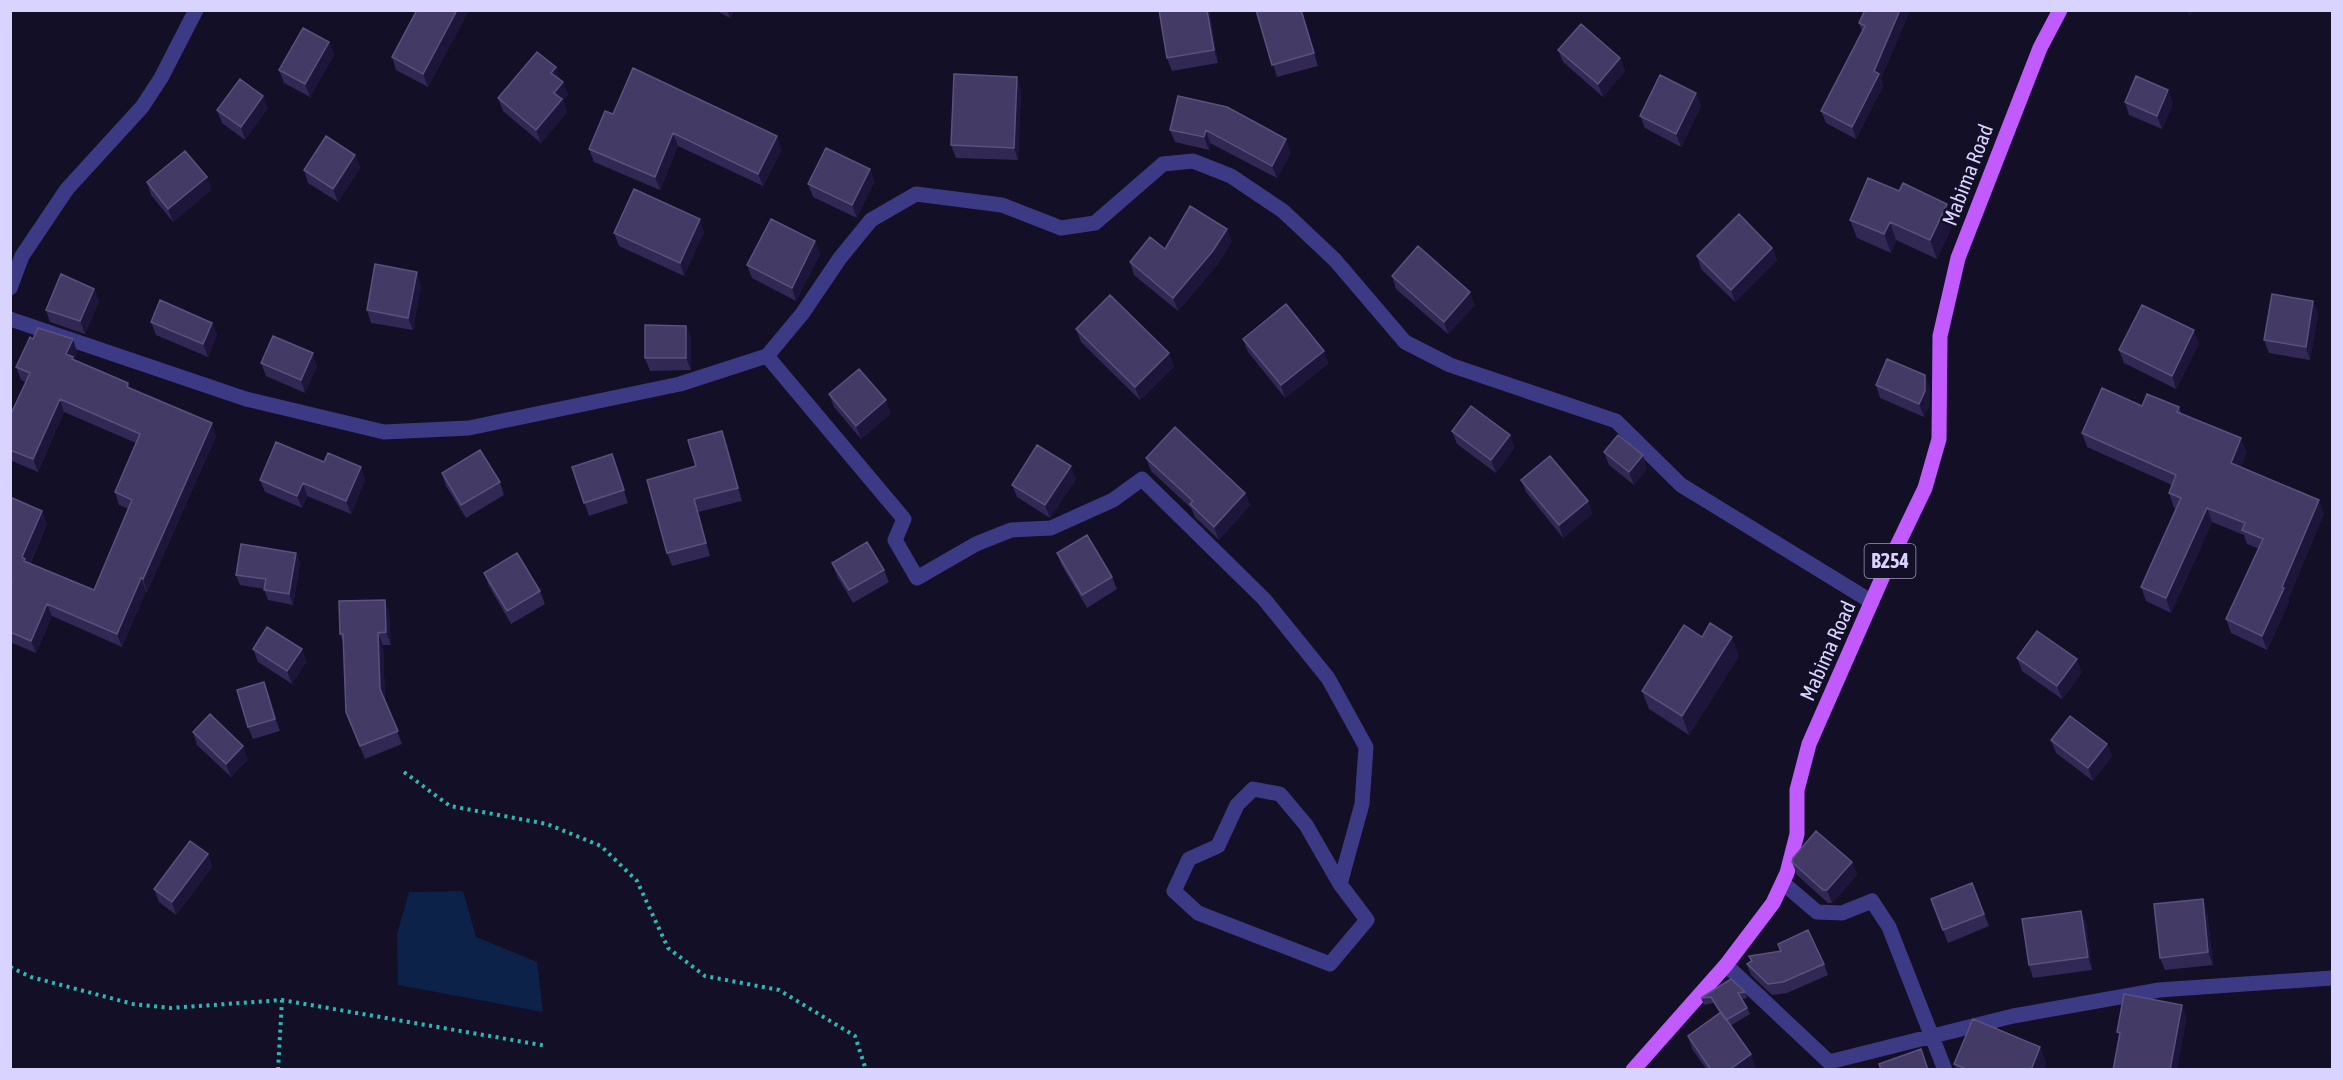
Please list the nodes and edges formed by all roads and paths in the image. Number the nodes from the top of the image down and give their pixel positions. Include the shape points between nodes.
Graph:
1 (196, 10) edge
2 (2060, 10) edge
3 (10, 288) edge
4 (10, 319) edge
5 (767, 356) junction
6 (1872, 602) junction
7 (404, 772) dead end
8 (1783, 883) junction
9 (1340, 884) junction
10 (1726, 965) junction
11 (10, 967) edge
12 (2332, 978) edge
13 (282, 1000) junction
14 (1932, 1036) junction
15 (548, 1046) dead end
16 (278, 1070) edge
17 (866, 1070) edge
18 (1633, 1070) edge
19 (1945, 1070) edge

1 - 3 street via 142,107 67,189 22,256
2 - 6 main road, Mabima Road / B254 via 2040,48 1958,258 1940,336 1939,439 1925,488
4 - 5 street via 246,399 384,432 469,428 680,384
5 - 6 street via 871,220 916,194 1002,205 1061,228 1095,223 1163,164 1193,161 1231,177 1283,211 1335,260 1405,342 1450,365 1616,421 1681,485
5 - 9 street via 904,519 895,540 917,578 976,544 1011,530 1051,528 1113,500 1142,479 1264,599 1328,678 1366,747 1362,804
6 - 8 main road, Mabima Road / B254 via 1809,744 1797,790 1797,834
7 - 17 path via 450,806 547,824 601,846 637,881 668,948 705,976 779,990 855,1036
8 - 10 main road, Mabima Road / B254 via 1773,903
8 - 14 street via 1817,912 1842,913 1872,902 1889,927
9 - 9 street via 1306,825 1280,794 1253,789 1237,805 1218,846 1189,859 1174,891 1198,913 1330,964 1367,920
10 - 14 street via 1829,1062
10 - 18 main road, Mabima Road / B254
11 - 13 path via 31,977 133,1004 171,1008
12 - 14 street via 2159,990 2013,1016
13 - 15 path
13 - 16 path
14 - 19 street

